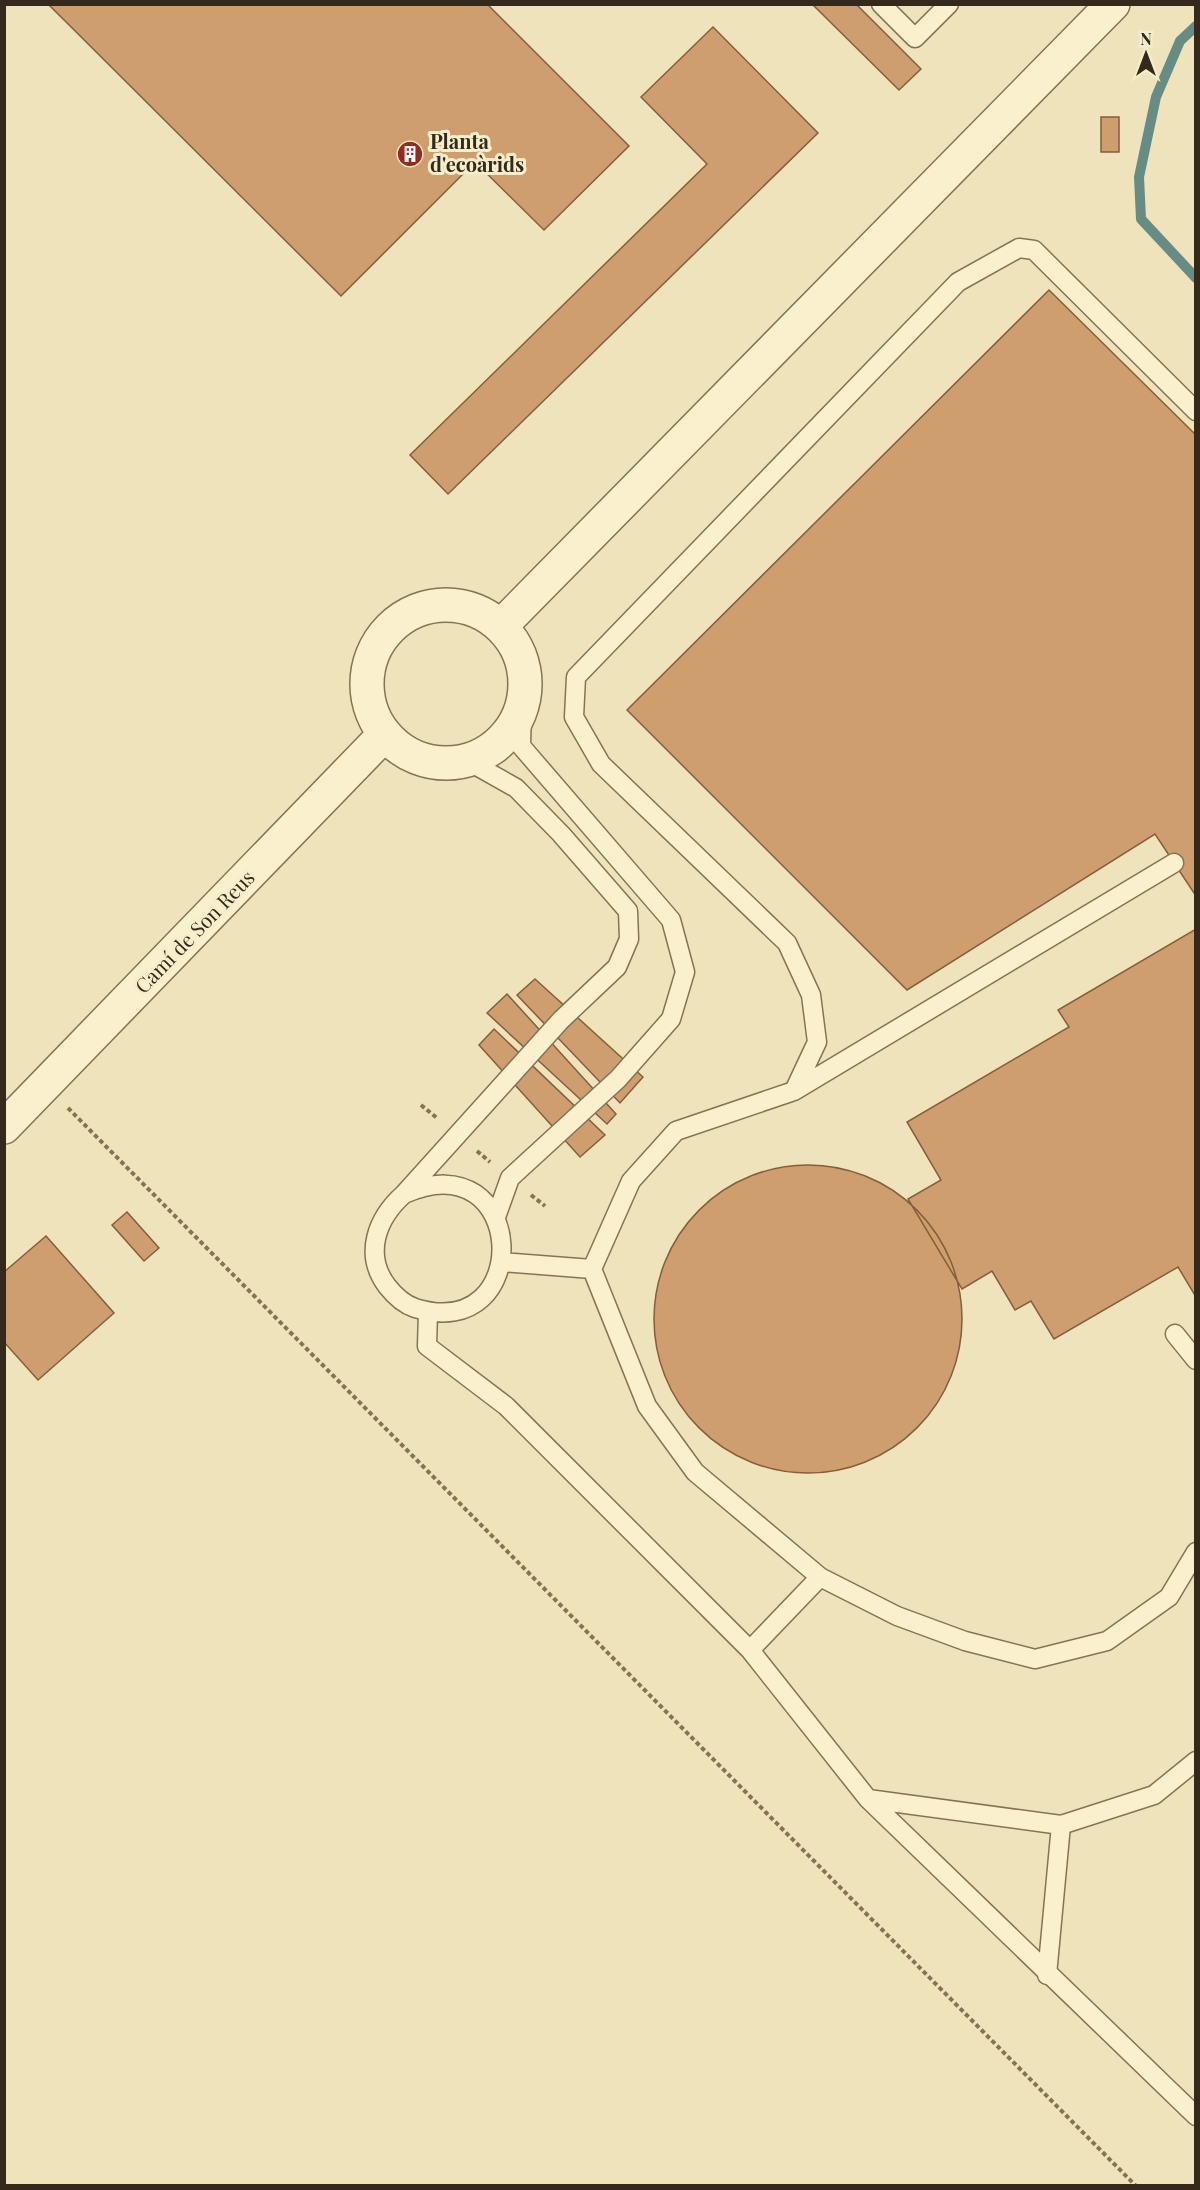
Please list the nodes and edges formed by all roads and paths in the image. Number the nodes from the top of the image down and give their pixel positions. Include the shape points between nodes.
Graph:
1 (881, 4) edge
2 (949, 4) edge
3 (1113, 4) edge
4 (1196, 411) edge
5 (501, 626) junction
6 (522, 707) junction
7 (384, 735) junction
8 (468, 761) junction
9 (1174, 863) dead end
10 (46, 1086) junction
11 (794, 1091) junction
12 (421, 1105) dead end
13 (4, 1127) edge
14 (457, 1135) junction
15 (510, 1178) junction
16 (404, 1194) junction
17 (544, 1206) dead end
18 (496, 1217) junction
19 (502, 1262) junction
20 (592, 1269) junction
21 (428, 1312) junction
22 (1175, 1334) dead end
23 (1196, 1360) edge
24 (1196, 1552) edge
25 (820, 1577) junction
26 (750, 1650) junction
27 (1196, 1761) edge
28 (868, 1799) junction
29 (1061, 1825) junction
30 (1047, 1975) junction
31 (1196, 2116) edge
32 (1136, 2186) edge

1 - 2 lane via 915,38
3 - 5 street
4 - 11 lane via 1034,250 1019,248 958,282 576,677 574,717 601,764 787,943 811,995 817,1042
5 - 6 street via 515,644 523,664 526,686
5 - 7 street via 462,606 440,604 398,620 376,645 368,667 366,691
6 - 8 street via 511,731 492,750
6 - 15 lane via 522,746 671,920 685,972 671,1019 618,1079
7 - 8 street via 402,751 423,761
7 - 10 street, Camí de Son Reus
8 - 14 lane via 516,788 561,834 628,911 629,939 617,967 561,1020
9 - 11 lane
10 - 13 street, Camí de Son Reus
10 - 32 path
11 - 20 lane via 676,1131 631,1181
12 - 14 path
14 - 15 path
14 - 16 lane
15 - 17 path
15 - 18 lane
16 - 18 lane via 423,1185 465,1189 483,1201
16 - 21 lane via 389,1206 379,1223 374,1242 375,1262 394,1295
18 - 19 lane via 503,1239
19 - 20 lane
19 - 21 lane via 495,1280 467,1307 448,1313
20 - 25 lane via 647,1406 695,1472
21 - 26 lane via 427,1346 506,1406
22 - 23 lane
24 - 25 lane via 1169,1597 1107,1641 1035,1659 965,1641 897,1616
25 - 26 lane
26 - 28 lane
27 - 29 lane via 1155,1795
28 - 29 lane
28 - 30 lane
29 - 30 lane
30 - 31 lane

